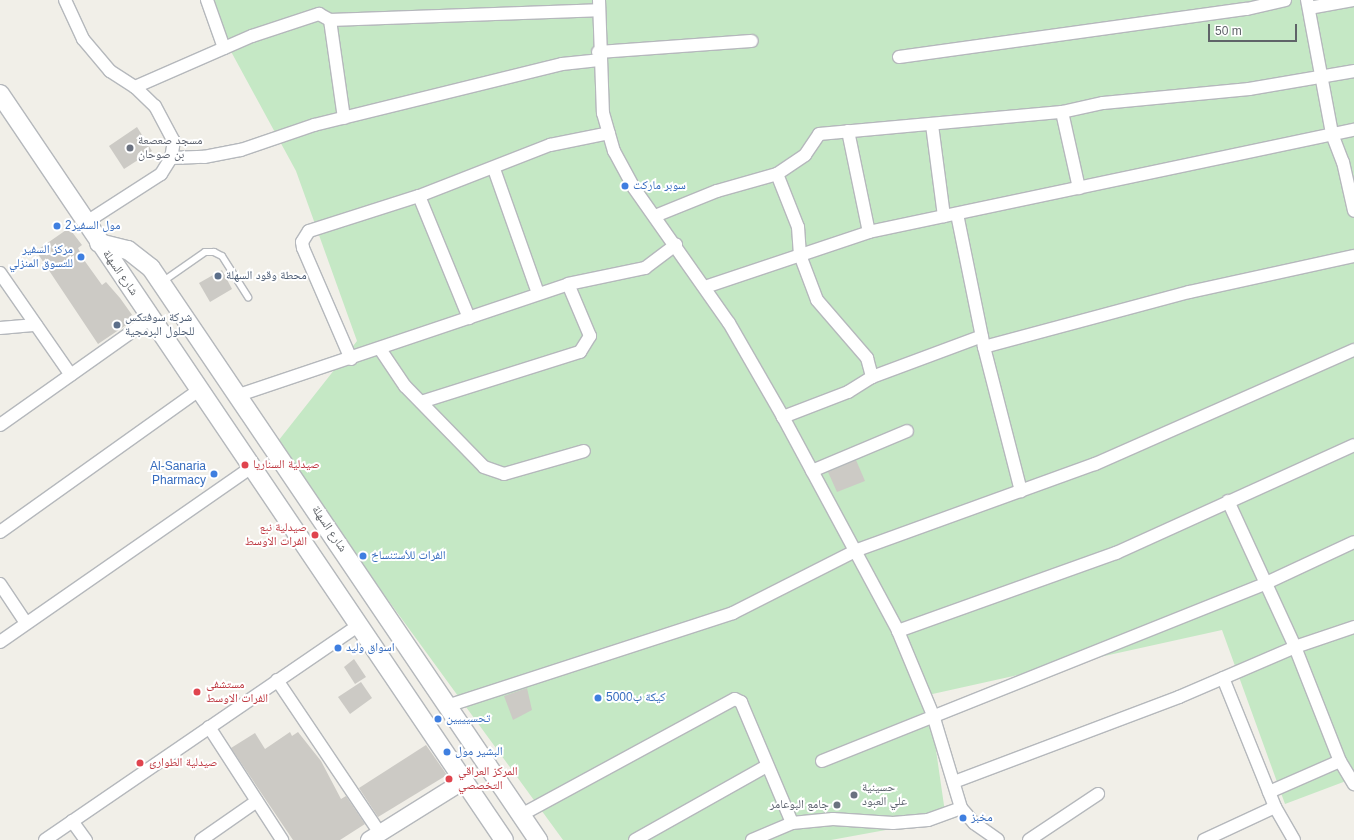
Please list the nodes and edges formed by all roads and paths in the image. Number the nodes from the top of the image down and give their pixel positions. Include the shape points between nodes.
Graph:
1 (66, 0) edge
2 (207, 0) edge
3 (1285, 0) edge
4 (1354, 0) edge
5 (1308, 4) edge
6 (598, 5) edge
7 (330, 20) junction
8 (752, 41) dead end
9 (224, 48) junction
10 (599, 56) junction
11 (899, 58) dead end
12 (1354, 71) edge
13 (1322, 76) junction
14 (136, 87) junction
15 (0, 94) edge
16 (1062, 112) junction
17 (344, 118) junction
18 (932, 125) junction
19 (1354, 130) edge
20 (848, 131) junction
21 (609, 133) junction
22 (1332, 134) junction
23 (171, 158) junction
24 (494, 169) junction
25 (777, 174) junction
26 (1079, 188) junction
27 (420, 196) junction
28 (1354, 211) edge
29 (957, 214) junction
30 (655, 216) junction
31 (944, 216) junction
32 (85, 223) junction
33 (869, 232) junction
34 (99, 243) junction
35 (676, 245) junction
36 (800, 255) junction
37 (1354, 256) edge
38 (0, 273) edge
39 (161, 283) junction
40 (568, 284) junction
41 (705, 286) junction
42 (538, 293) junction
43 (248, 297) dead end
44 (151, 318) junction
45 (469, 318) junction
46 (36, 325) junction
47 (0, 328) edge
48 (983, 342) junction
49 (380, 349) junction
50 (1354, 350) edge
51 (351, 359) junction
52 (71, 375) junction
53 (872, 378) junction
54 (198, 391) junction
55 (239, 395) junction
56 (421, 402) junction
57 (783, 417) junction
58 (0, 425) edge
59 (907, 431) dead end
60 (1354, 445) edge
61 (584, 451) dead end
62 (250, 468) junction
63 (812, 471) junction
64 (1021, 491) junction
65 (1228, 502) junction
66 (0, 532) edge
67 (1354, 542) edge
68 (857, 550) junction
69 (0, 584) edge
70 (1264, 584) junction
71 (26, 623) junction
72 (357, 626) junction
73 (1354, 627) edge
74 (898, 631) junction
75 (0, 642) edge
76 (1295, 646) junction
77 (1223, 678) junction
78 (277, 680) junction
79 (447, 706) junction
80 (933, 716) junction
81 (209, 727) junction
82 (822, 761) dead end
83 (1340, 761) junction
84 (765, 767) junction
85 (465, 780) junction
86 (954, 782) junction
87 (1354, 784) edge
88 (1268, 792) junction
89 (1098, 794) dead end
90 (257, 801) junction
91 (1274, 807) junction
92 (961, 808) junction
93 (522, 816) junction
94 (72, 821) junction
95 (792, 823) junction
96 (375, 836) edge
97 (756, 839) edge
98 (45, 840) edge
99 (86, 840) edge
100 (202, 840) edge
101 (282, 840) edge
102 (504, 840) edge
103 (538, 840) edge
104 (636, 840) edge
105 (998, 840) edge
106 (1029, 840) edge
107 (1204, 840) edge
108 (1294, 840) edge

1 - 14 street via 83,39 110,71
2 - 9 street
3 - 11 street via 1247,9
4 - 5 street
5 - 13 street
6 - 7 street
6 - 10 street
7 - 9 street via 319,14
7 - 17 street
8 - 10 street
9 - 14 street
10 - 17 street
10 - 21 street via 603,113
12 - 13 street
13 - 16 street via 1249,89 1103,103
13 - 22 street
14 - 23 street via 169,127 174,141
15 - 32 main road, شارع السهلة
16 - 18 street
16 - 26 street
17 - 23 street via 241,150 204,157
18 - 20 street
18 - 31 street
19 - 22 street
20 - 25 street via 819,134 805,155
20 - 33 street
21 - 24 street via 550,145
21 - 30 street via 634,188
22 - 26 street
22 - 28 street via 1343,162
23 - 32 street via 161,174
24 - 27 street
24 - 42 street
25 - 30 street via 717,191
25 - 36 street via 798,227
26 - 29 street
27 - 45 street
27 - 51 street via 309,231 302,242
29 - 31 street
29 - 48 street
30 - 35 street
31 - 33 street
32 - 34 main road, شارع السهلة
33 - 36 street
34 - 39 main road, شارع السهلة via 136,255
34 - 44 main road, شارع السهلة
35 - 40 street via 645,268
35 - 41 street
36 - 41 street
36 - 53 street via 817,300 867,358
37 - 48 street via 1189,292
38 - 46 street
39 - 43 lane via 206,252 214,252 222,256
39 - 55 main road, شارع السهلة
40 - 42 street
40 - 56 street via 590,336 580,352
41 - 57 street
42 - 45 street
44 - 52 street
44 - 54 main road, شارع السهلة
45 - 49 street
46 - 47 street
46 - 52 street
48 - 53 street
48 - 64 street
49 - 51 street
49 - 56 street via 404,386
50 - 64 street via 1159,438
51 - 55 street
52 - 58 street
53 - 57 street via 848,392
54 - 62 main road, شارع السهلة
54 - 66 street
55 - 79 main road, شارع السهلة
56 - 61 street via 484,467 499,473
57 - 63 street
59 - 63 street
60 - 65 street
62 - 71 street
62 - 72 main road, شارع السهلة
63 - 68 street
64 - 68 street
65 - 70 street
65 - 74 street via 1116,553
67 - 70 street
68 - 74 street
68 - 79 street via 733,613
69 - 71 street
70 - 76 street
70 - 80 street
71 - 75 street
72 - 78 street
72 - 85 main road, شارع السهلة
73 - 76 street
74 - 80 street
76 - 77 street
76 - 83 street
77 - 86 street
77 - 88 street
78 - 81 street
78 - 96 street
79 - 93 main road, شارع السهلة
80 - 82 street
80 - 86 street
81 - 90 street
81 - 94 street
83 - 87 street
83 - 88 street
84 - 93 street via 741,702 735,699
84 - 95 street
84 - 104 street
85 - 96 street
85 - 102 main road, شارع السهلة
86 - 92 street
88 - 91 street
89 - 106 street
90 - 100 street
90 - 101 street
91 - 107 street
91 - 108 street
92 - 95 street via 914,821 833,819
92 - 105 street via 974,823
93 - 103 main road, شارع السهلة
94 - 98 street
94 - 99 street
95 - 97 street

